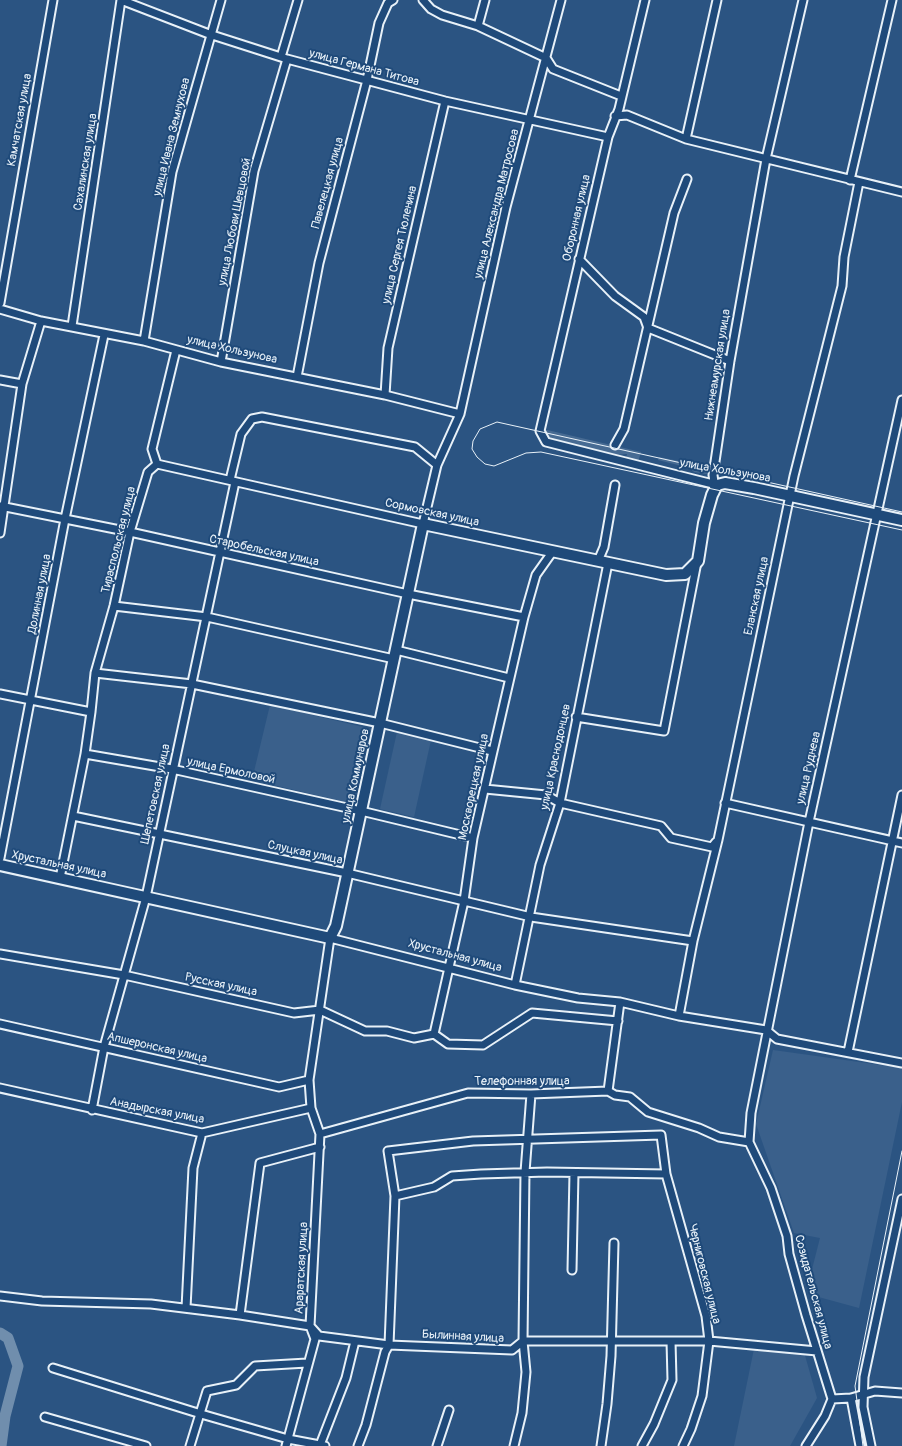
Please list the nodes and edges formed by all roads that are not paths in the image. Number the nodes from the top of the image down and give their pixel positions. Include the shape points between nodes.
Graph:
1 (53, 0) edge
2 (121, 0) edge
3 (221, 0) edge
4 (298, 0) edge
5 (393, 0) edge
6 (423, 0) edge
7 (485, 0) edge
8 (561, 0) edge
9 (645, 0) edge
10 (717, 0) edge
11 (803, 0) edge
12 (892, 0) edge
13 (478, 26) junction
14 (209, 34) junction
15 (284, 58) junction
16 (546, 58) junction
17 (368, 80) junction
18 (621, 96) junction
19 (445, 101) junction
20 (615, 116) junction
21 (530, 120) junction
22 (608, 137) junction
23 (686, 138) junction
24 (766, 159) junction
25 (687, 179) dead end
26 (850, 180) junction
27 (858, 182) junction
28 (902, 192) edge
29 (579, 259) junction
30 (0, 303) edge
31 (0, 309) edge
32 (41, 321) junction
33 (72, 326) junction
34 (648, 328) junction
35 (104, 335) junction
36 (144, 341) junction
37 (176, 350) junction
38 (730, 361) junction
39 (220, 362) junction
40 (297, 377) junction
41 (0, 380) edge
42 (22, 384) junction
43 (385, 395) junction
44 (902, 400) edge
45 (460, 414) junction
46 (546, 442) joint
47 (615, 445) dead end
48 (157, 464) junction
49 (437, 465) junction
50 (233, 481) junction
51 (615, 485) dead end
52 (717, 485) junction
53 (790, 497) junction
54 (3, 507) edge
55 (876, 514) junction
56 (65, 519) junction
57 (902, 520) edge
58 (423, 524) junction
59 (130, 532) junction
60 (0, 534) edge
61 (553, 551) junction
62 (221, 553) junction
63 (698, 561) junction
64 (603, 562) junction
65 (408, 594) junction
66 (114, 606) junction
67 (207, 617) junction
68 (524, 617) junction
69 (395, 655) junction
70 (95, 673) junction
71 (509, 678) junction
72 (192, 684) junction
73 (0, 694) edge
74 (31, 700) junction
75 (91, 712) junction
76 (576, 717) junction
77 (380, 723) junction
78 (492, 751) junction
79 (84, 754) junction
80 (172, 770) junction
81 (485, 789) junction
82 (902, 795) edge
83 (560, 803) junction
84 (725, 803) junction
85 (361, 811) junction
86 (73, 816) junction
87 (808, 822) junction
88 (159, 833) junction
89 (473, 838) junction
90 (718, 840) junction
91 (892, 841) junction
92 (902, 843) edge
93 (0, 858) edge
94 (0, 865) edge
95 (347, 873) junction
96 (60, 878) junction
97 (146, 897) junction
98 (464, 901) junction
99 (531, 917) junction
100 (330, 938) junction
101 (694, 942) junction
102 (0, 954) edge
103 (449, 966) junction
104 (124, 975) junction
105 (515, 984) junction
106 (620, 1002) junction
107 (320, 1010) junction
108 (679, 1016) junction
109 (618, 1021) junction
110 (0, 1024) edge
111 (766, 1030) junction
112 (434, 1034) junction
113 (104, 1047) junction
114 (848, 1052) junction
115 (902, 1063) edge
116 (309, 1080) junction
117 (0, 1088) edge
118 (608, 1091) junction
119 (530, 1094) junction
120 (310, 1108) junction
121 (92, 1110) junction
122 (202, 1133) junction
123 (320, 1134) junction
124 (529, 1138) junction
125 (749, 1142) junction
126 (320, 1147) junction
127 (525, 1172) junction
128 (574, 1173) junction
129 (666, 1174) junction
130 (395, 1196) junction
131 (902, 1199) edge
132 (614, 1244) dead end
133 (572, 1270) dead end
134 (0, 1296) edge
135 (186, 1308) junction
136 (240, 1315) junction
137 (310, 1326) junction
138 (355, 1341) junction
139 (523, 1341) junction
140 (612, 1341) junction
141 (671, 1341) junction
142 (709, 1341) junction
143 (389, 1345) junction
144 (817, 1351) junction
145 (307, 1363) junction
146 (53, 1368) dead end
147 (902, 1393) edge
148 (863, 1394) junction
149 (851, 1398) junction
150 (832, 1399) junction
151 (449, 1410) dead end
152 (201, 1414) junction
153 (45, 1418) dead end
154 (287, 1442) edge
155 (323, 1445) edge
156 (144, 1446) edge
157 (190, 1446) edge
158 (358, 1446) edge
159 (437, 1446) edge
160 (514, 1446) edge
161 (601, 1446) edge
162 (642, 1446) edge
163 (682, 1446) edge
164 (806, 1446) edge
165 (860, 1446) edge
166 (871, 1446) edge

1 - 30 street, Камчатская улица
2 - 14 street, улица Германа Титова
2 - 33 street, Сахалинская улица
3 - 14 street, улица Ивана Земнухова
4 - 15 street, улица Любови Шевцовой
5 - 17 street, Павелецкая улица via 388,3 379,22
6 - 13 street via 442,15
7 - 13 street
8 - 16 street, улица Александра Матросова
9 - 18 street, Оборонная улица
10 - 23 street
11 - 24 street, Нижнеамурская улица
12 - 26 street
13 - 16 street
14 - 15 street, улица Германа Титова
14 - 36 street, улица Ивана Земнухова via 172,172
15 - 17 street, улица Германа Титова
15 - 39 street, улица Любови Шевцовой via 254,172
16 - 18 street via 553,69
16 - 21 street, улица Александра Матросова
17 - 19 street, улица Германа Титова
17 - 40 street, Павелецкая улица via 319,263
18 - 20 street, Оборонная улица
19 - 21 street, улица Германа Титова
19 - 43 street, улица Сергея Тюленина via 388,348
20 - 22 street, Оборонная улица
20 - 23 street via 627,114
21 - 22 street, улица Германа Титова
21 - 45 street, улица Александра Матросова via 506,207
22 - 29 street, Оборонная улица
23 - 24 street
24 - 26 street
24 - 38 street, Нижнеамурская улица
25 - 34 street via 674,213
26 - 27 street
27 - 28 street
27 - 53 street, Еланская улица via 842,286
29 - 34 street via 615,296 644,317
29 - 46 street, Оборонная улица via 540,428
31 - 32 street, улица Хользунова
32 - 33 street, улица Хользунова
32 - 42 street
33 - 35 street, улица Хользунова
34 - 38 street
34 - 47 street via 624,429
35 - 36 street, улица Хользунова
35 - 56 street, Долинная улица
36 - 37 street, улица Хользунова
37 - 39 street, улица Хользунова
37 - 48 street via 152,449
38 - 52 street, Нижнеамурская улица via 713,475
39 - 40 street, улица Хользунова
40 - 43 street, улица Хользунова
41 - 42 street
42 - 54 street
43 - 45 street, улица Хользунова
44 - 55 street, улица Руднева
45 - 49 street, улица Коммунаров
46 - 52 street, улица Хользунова
48 - 50 street, Сормовская улица
48 - 59 street, Тираспольская улица via 148,472
49 - 50 street, Шепетовская улица via 415,447 262,417 252,420 241,434
49 - 58 street, улица Коммунаров
50 - 58 street, Сормовская улица
50 - 62 street, Шепетовская улица
51 - 64 street, улица Краснодонцев
52 - 53 street, улица Хользунова via 736,484
52 - 63 street, Нижнеамурская улица via 704,523
53 - 55 street, улица Хользунова
53 - 84 street, Еланская улица
54 - 56 street, Старобельская улица
54 - 60 street
55 - 57 street, улица Хользунова
55 - 87 street, улица Руднева
56 - 59 street, Старобельская улица
56 - 74 street, Долинная улица
58 - 61 street, Сормовская улица
58 - 65 street, улица Коммунаров
59 - 62 street, Старобельская улица
59 - 66 street, Тираспольская улица
61 - 64 street, Сормовская улица
61 - 68 street, Москворецкая улица via 536,575
62 - 65 street, Старобельская улица
62 - 67 street, Шепетовская улица
63 - 64 street, Сормовская улица via 685,574 666,575
63 - 76 street, Нижнеамурская улица via 664,731
64 - 76 street, улица Краснодонцев
65 - 68 street, Старобельская улица
65 - 69 street, улица Коммунаров
66 - 67 street
66 - 70 street, Тираспольская улица
67 - 69 street
67 - 72 street, Шепетовская улица
68 - 71 street, Москворецкая улица
69 - 71 street
69 - 77 street, улица Коммунаров
70 - 72 street
70 - 75 street, Тираспольская улица
71 - 78 street, Москворецкая улица
72 - 77 street
72 - 80 street, Шепетовская улица
73 - 74 street
74 - 75 street
74 - 93 street, Долинная улица
75 - 79 street
76 - 83 street, улица Краснодонцев
77 - 78 street
77 - 85 street, улица Коммунаров
78 - 81 street, Москворецкая улица
79 - 80 street, улица Ермоловой
79 - 86 street
80 - 85 street, улица Ермоловой
80 - 88 street, Шепетовская улица
81 - 83 street via 546,795
81 - 89 street, Москворецкая улица
82 - 91 street
83 - 90 street via 661,826 671,838 712,847
83 - 99 street, улица Краснодонцев via 540,865
84 - 87 street
84 - 90 street, Еланская улица
85 - 89 street, улица Ермоловой
85 - 95 street, улица Коммунаров
86 - 88 street, Слуцкая улица
86 - 96 street
87 - 91 street
87 - 111 street, улица Руднева
88 - 95 street, Слуцкая улица
88 - 97 street, Шепетовская улица
89 - 98 street, Москворецкая улица
90 - 101 street, Еланская улица
91 - 92 street
91 - 114 street
94 - 96 street, Хрустальная улица
95 - 98 street, Слуцкая улица
95 - 100 street, улица Коммунаров via 336,926
96 - 97 street, Хрустальная улица
97 - 100 street, Хрустальная улица
97 - 104 street, Шепетовская улица
98 - 99 street, Слуцкая улица
98 - 103 street, Москворецкая улица
99 - 101 street, Слуцкая улица
99 - 105 street, улица Краснодонцев
100 - 103 street, Хрустальная улица
100 - 107 street, улица Коммунаров
101 - 108 street, Еланская улица
102 - 104 street, Русская улица
103 - 105 street, Хрустальная улица
103 - 112 street, Москворецкая улица
104 - 107 street, Русская улица via 294,1013
104 - 113 street, Шепетовская улица
105 - 106 street, Хрустальная улица via 578,998
106 - 108 street, Хрустальная улица
106 - 109 street
107 - 112 street via 365,1031 386,1031 414,1038
107 - 116 street, улица Коммунаров
108 - 111 street, Хрустальная улица
109 - 112 street via 532,1012 483,1045 448,1044
109 - 118 street
110 - 113 street, Апшеронская улица
111 - 114 street, Хрустальная улица via 776,1039
111 - 125 street, улица Руднева
113 - 116 street, Апшеронская улица via 279,1087
113 - 121 street, Шепетовская улица
114 - 115 street, Хрустальная улица
116 - 120 street, улица Коммунаров
117 - 121 street, Анадырская улица
118 - 119 street, Телефонная улица
118 - 125 street, Телефонная улица via 630,1097 648,1112 699,1128 719,1138
119 - 123 street, Телефонная улица via 468,1093
119 - 124 street
120 - 122 street, Анадырская улица
120 - 123 street, улица Коммунаров
121 - 122 street, Анадырская улица
122 - 135 street via 193,1168
123 - 126 street, улица Коммунаров
124 - 127 street
124 - 129 street, Черниговская улица via 661,1136
124 - 130 street via 388,1151
125 - 144 street, Созидательская улица via 771,1188
126 - 136 street via 260,1163
126 - 137 street, Араратская улица
127 - 128 street
127 - 130 street via 452,1176 434,1187
127 - 139 street
128 - 129 street
128 - 133 street
129 - 142 street, Черниговская улица via 706,1316
130 - 143 street
131 - 148 street
132 - 140 street
134 - 135 street, Былинная улица
135 - 136 street, Былинная улица
136 - 137 street, Былинная улица
137 - 138 street, Былинная улица via 319,1336
137 - 145 street, Араратская улица via 316,1339
138 - 143 street, Былинная улица
138 - 155 street
139 - 140 street, Былинная улица
139 - 143 street, Былинная улица via 512,1350
139 - 160 street via 526,1372 522,1413
140 - 141 street, Былинная улица
140 - 161 street
141 - 142 street, Былинная улица
141 - 162 street via 672,1380
142 - 144 street, Былинная улица
142 - 163 street, Черниговская улица via 702,1396 692,1429
143 - 158 street
144 - 150 street, Созидательская улица
145 - 152 street via 255,1366 236,1385 207,1391
145 - 154 street, Араратская улица
146 - 152 street
147 - 148 street via 875,1391
148 - 149 street
148 - 166 street
149 - 150 street
149 - 165 street
150 - 164 street
151 - 159 street
152 - 154 street
152 - 157 street
153 - 156 street
154 - 155 street

